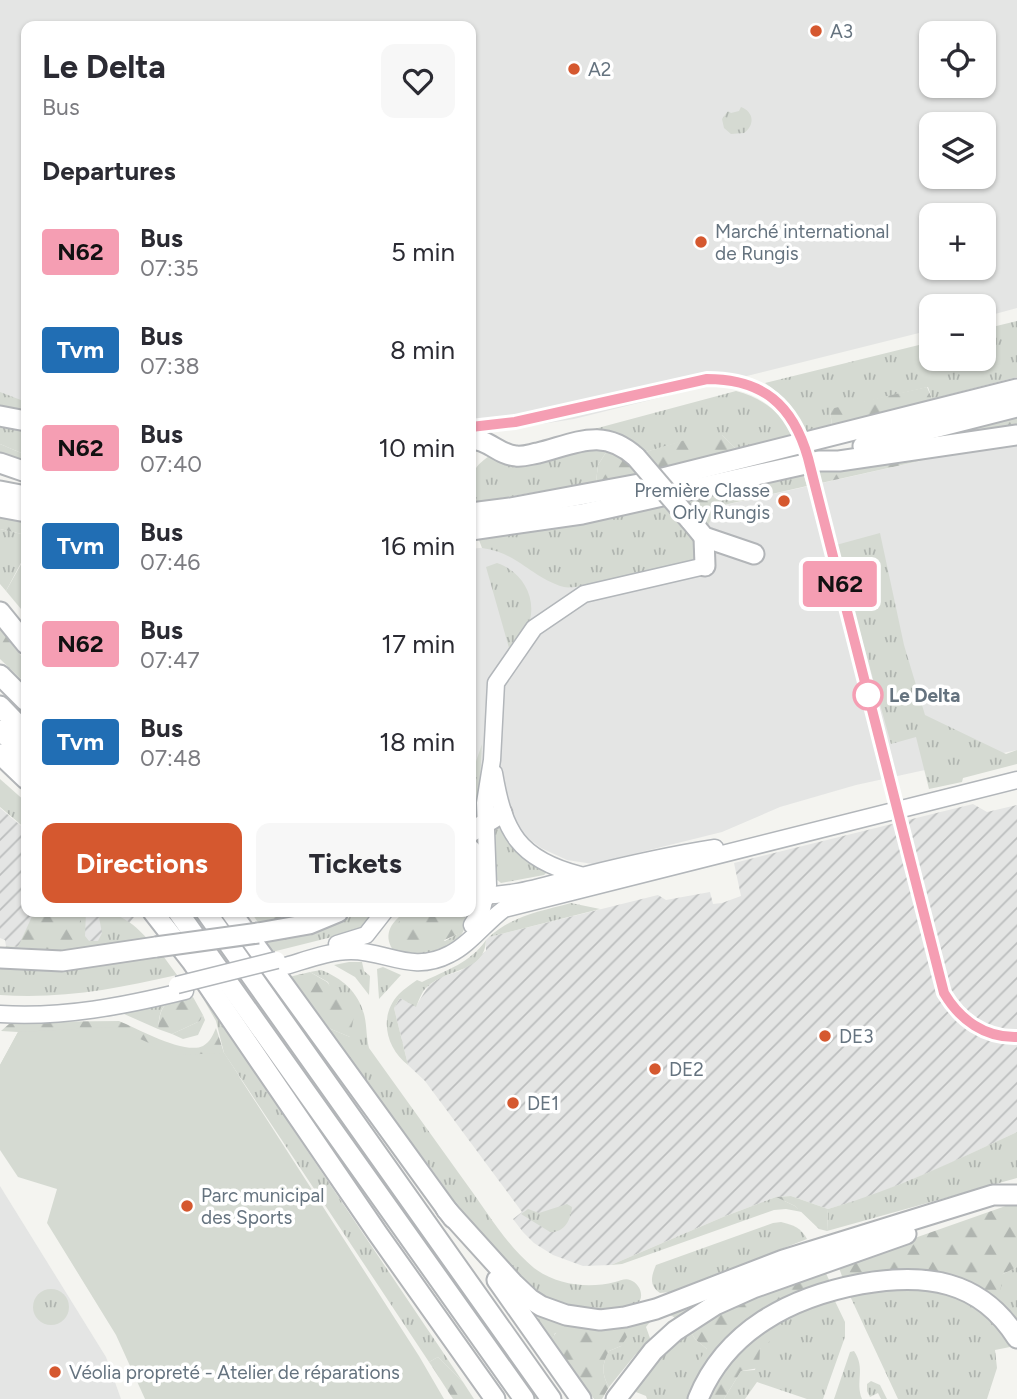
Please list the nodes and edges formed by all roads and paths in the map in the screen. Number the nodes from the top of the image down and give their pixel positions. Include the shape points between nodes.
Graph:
1 (1017, 390) edge
2 (1017, 407) edge
3 (0, 416) edge
4 (21, 420) edge
5 (1017, 435) edge
6 (476, 439) edge
7 (819, 461) junction
8 (0, 463) edge
9 (21, 470) edge
10 (0, 491) edge
11 (21, 495) edge
12 (0, 507) edge
13 (21, 511) edge
14 (476, 512) edge
15 (476, 529) edge
16 (704, 537) junction
17 (754, 554) dead end
18 (705, 566) joint
19 (0, 612) edge
20 (21, 638) edge
21 (0, 675) edge
22 (21, 696) edge
23 (0, 706) edge
24 (21, 728) edge
25 (0, 730) edge
26 (21, 750) edge
27 (0, 754) edge
28 (492, 760) junction
29 (21, 774) edge
30 (1017, 780) edge
31 (502, 813) junction
32 (477, 828) edge
33 (744, 848) junction
34 (476, 858) edge
35 (582, 876) junction
36 (476, 892) edge
37 (504, 909) junction
38 (157, 917) edge
39 (182, 917) edge
40 (210, 917) edge
41 (235, 917) edge
42 (326, 917) edge
43 (380, 917) edge
44 (387, 917) edge
45 (471, 918) edge
46 (460, 948) junction
47 (374, 953) junction
48 (0, 958) edge
49 (280, 964) junction
50 (0, 1006) edge
51 (1017, 1195) edge
52 (446, 1209) junction
53 (1014, 1334) edge
54 (495, 1399) edge
55 (524, 1399) edge
56 (551, 1399) edge
57 (581, 1399) edge
58 (616, 1399) edge
59 (698, 1399) edge

1 - 14 highway via 639,484
2 - 7 highway via 833,453
3 - 4 highway
5 - 7 highway
6 - 16 highway, bridge via 520,457 602,439 620,444
7 - 15 highway via 582,514
8 - 9 highway
10 - 11 highway
12 - 13 highway
16 - 17 highway
16 - 18 highway
18 - 28 main road via 584,594 534,628 496,683
19 - 20 highway
21 - 22 highway
23 - 24 highway
25 - 26 highway
27 - 29 highway
28 - 31 main road
28 - 32 main road
30 - 33 main road
31 - 32 highway
31 - 35 main road via 527,851 553,867
32 - 36 main road via 488,881
33 - 35 main road via 687,852
33 - 37 main road
34 - 36 highway
35 - 36 main road via 525,891
36 - 37 main road
37 - 46 main road
38 - 54 highway
39 - 55 highway
40 - 56 highway
41 - 52 highway
42 - 48 highway, bridge via 258,933 62,961
43 - 49 main road via 362,938
44 - 47 main road via 379,929
45 - 46 main road
46 - 47 main road via 418,964
47 - 49 main road via 342,951
49 - 50 main road via 103,1009 40,1016
51 - 52 highway via 993,1195 783,1260 656,1309 600,1320 566,1315 530,1299
51 - 58 highway via 715,1305 660,1345
52 - 57 highway
53 - 59 highway via 976,1296 941,1282 903,1279 846,1287 807,1297 757,1324 729,1348

